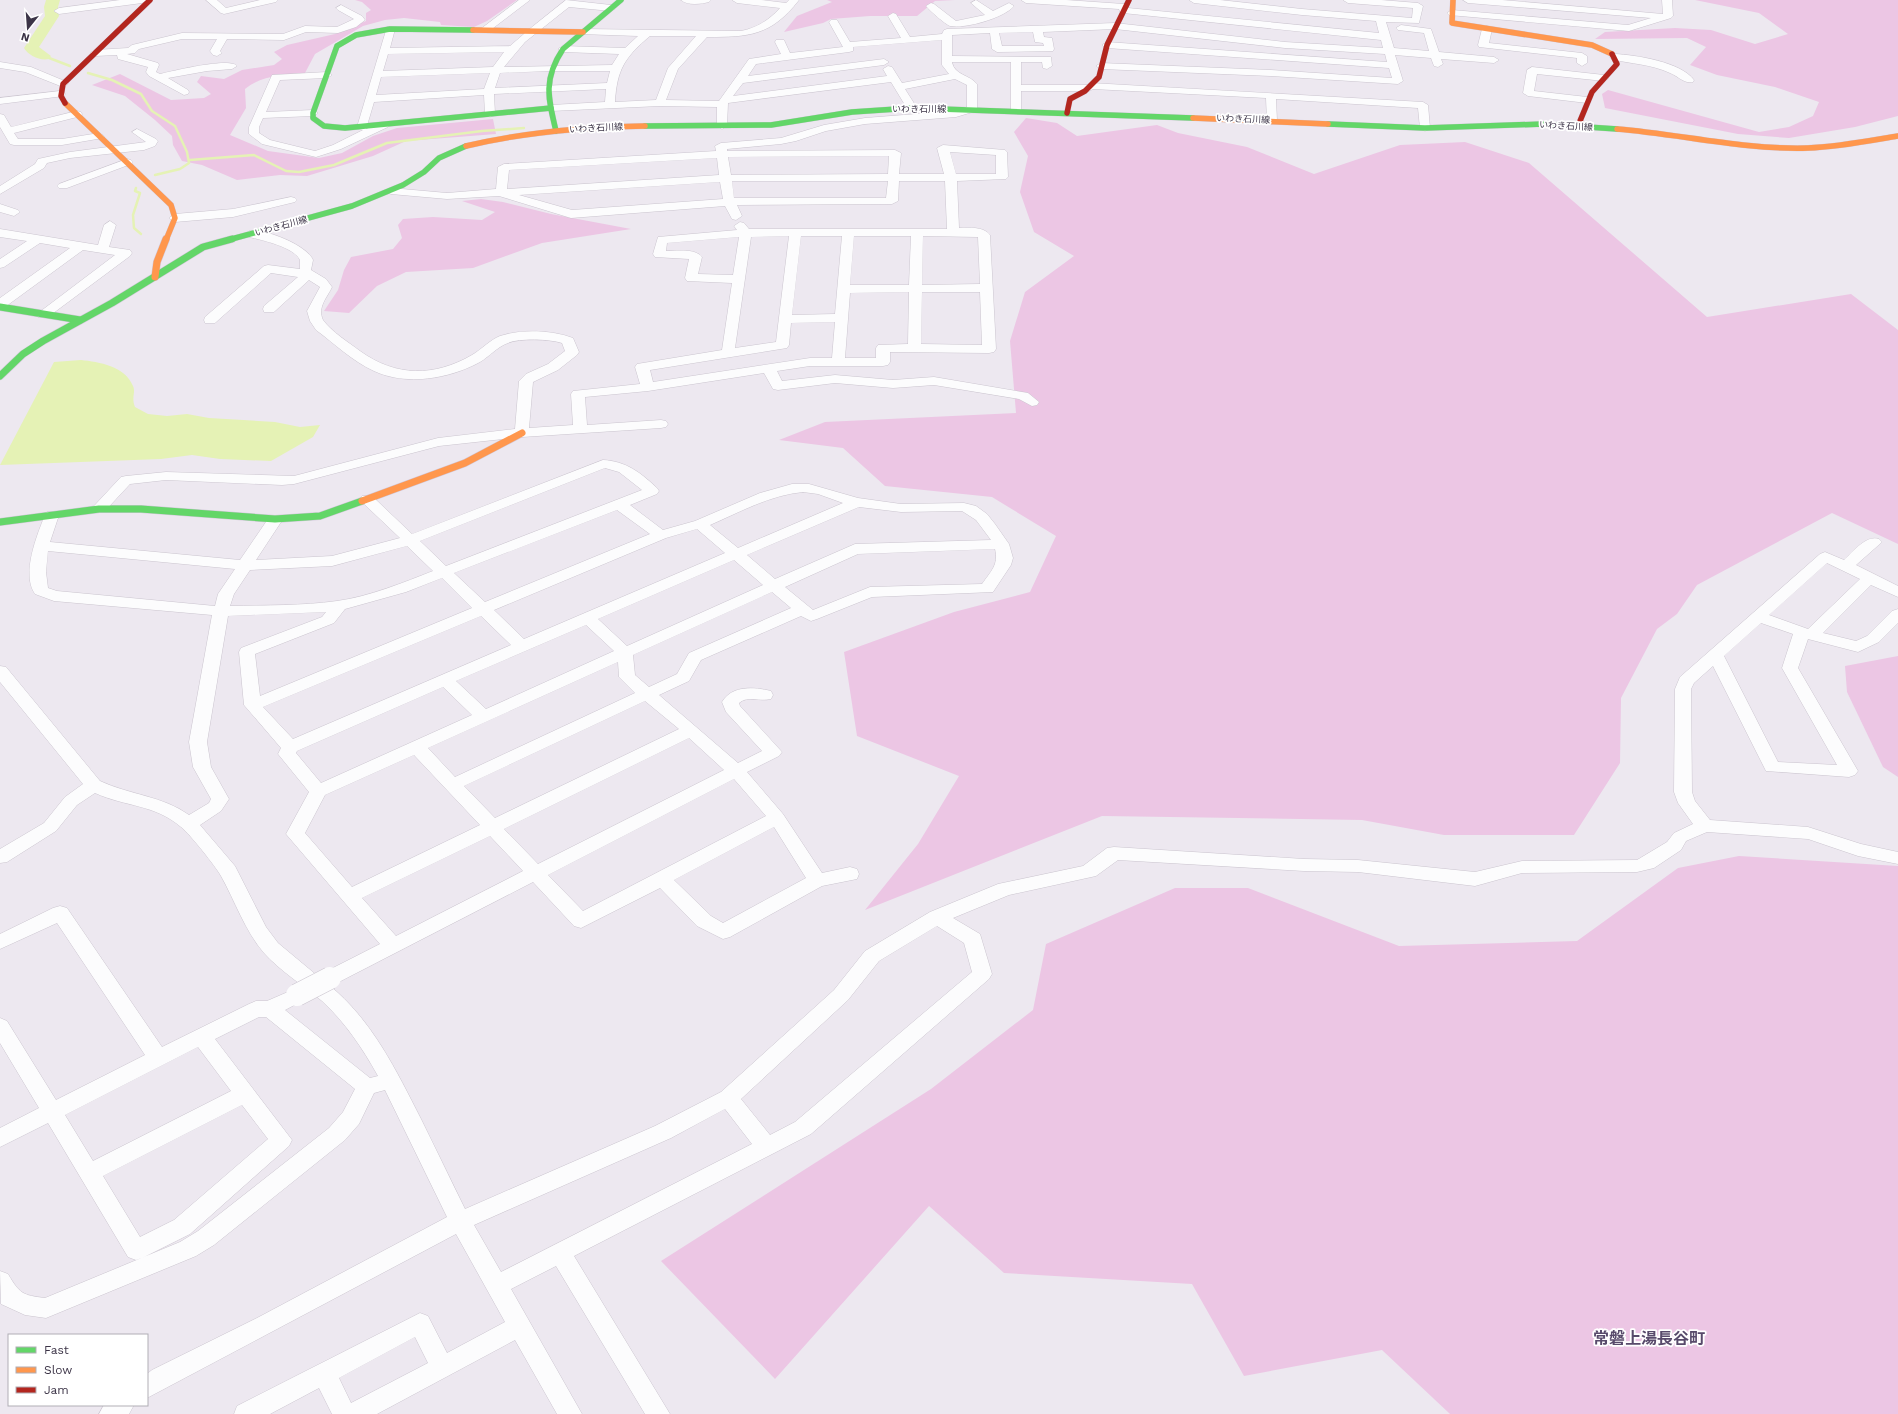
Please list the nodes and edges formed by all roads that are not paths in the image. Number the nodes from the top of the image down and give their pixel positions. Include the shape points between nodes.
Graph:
1 (142, 0) edge
2 (150, 0) edge
3 (211, 0) edge
4 (273, 0) edge
5 (525, 0) edge
6 (621, 0) edge
7 (686, 0) edge
8 (706, 0) edge
9 (737, 0) edge
10 (1026, 0) edge
11 (1194, 0) edge
12 (1308, 0) edge
13 (1348, 0) edge
14 (1453, 0) edge
15 (1468, 0) edge
16 (1604, 0) edge
17 (1667, 0) edge
18 (570, 2) edge
19 (791, 3) edge
20 (976, 3) dead end
21 (1067, 3) junction
22 (931, 6) dead end
23 (1009, 6) dead end
24 (1125, 6) edge
25 (341, 8) dead end
26 (611, 8) junction
27 (59, 11) dead end
28 (1606, 11) junction
29 (1302, 12) junction
30 (1452, 13) junction
31 (893, 16) dead end
32 (992, 16) junction
33 (1668, 16) junction
34 (1051, 20) junction
35 (834, 22) dead end
36 (251, 24) dead end
37 (1116, 26) junction
38 (1607, 26) junction
39 (1383, 27) junction
40 (1038, 28) junction
41 (390, 29) junction
42 (1294, 29) junction
43 (1487, 29) junction
44 (485, 30) junction
45 (994, 30) junction
46 (533, 31) junction
47 (948, 31) junction
48 (583, 32) junction
49 (647, 33) junction
50 (705, 34) junction
51 (240, 36) junction
52 (223, 37) junction
53 (1548, 38) junction
54 (907, 40) junction
55 (780, 42) dead end
56 (873, 43) junction
57 (847, 45) junction
58 (1107, 45) junction
59 (1285, 45) junction
60 (514, 49) junction
61 (563, 49) junction
62 (1389, 50) junction
63 (122, 51) junction
64 (384, 51) junction
65 (626, 51) junction
66 (95, 53) junction
67 (217, 53) dead end
68 (1545, 55) junction
69 (787, 57) junction
70 (1615, 57) junction
71 (1278, 58) junction
72 (946, 59) junction
73 (1016, 59) junction
74 (1437, 60) junction
75 (1494, 60) dead end
76 (884, 62) junction
77 (1582, 63) dead end
78 (0, 65) edge
79 (1393, 65) junction
80 (232, 66) dead end
81 (1047, 66) dead end
82 (1101, 66) junction
83 (549, 68) junction
84 (614, 68) junction
85 (497, 70) junction
86 (1271, 73) junction
87 (378, 74) junction
88 (1570, 74) junction
89 (327, 75) junction
90 (956, 76) junction
91 (158, 77) junction
92 (1604, 78) junction
93 (739, 80) junction
94 (1689, 80) dead end
95 (896, 82) junction
96 (610, 86) junction
97 (1090, 87) junction
98 (547, 88) junction
99 (1016, 88) junction
100 (1568, 88) dead end
101 (61, 89) junction
102 (184, 92) dead end
103 (490, 92) junction
104 (1271, 95) junction
105 (370, 99) junction
106 (1587, 100) junction
107 (0, 101) edge
108 (724, 102) junction
109 (660, 103) junction
110 (610, 105) junction
111 (550, 108) junction
112 (912, 108) junction
113 (972, 109) junction
114 (1016, 111) junction
115 (313, 113) junction
116 (1066, 113) junction
117 (77, 114) junction
118 (490, 114) junction
119 (259, 115) junction
120 (0, 117) edge
121 (1272, 120) junction
122 (384, 125) junction
123 (722, 126) junction
124 (1584, 126) junction
125 (362, 127) junction
126 (1425, 128) junction
127 (7, 131) junction
128 (556, 131) junction
129 (137, 132) dead end
130 (99, 136) junction
131 (1898, 136) edge
132 (115, 151) junction
133 (722, 154) junction
134 (126, 162) junction
135 (616, 173) junction
136 (893, 177) junction
137 (952, 177) junction
138 (726, 178) junction
139 (63, 186) dead end
140 (0, 191) edge
141 (391, 191) junction
142 (501, 193) junction
143 (291, 200) dead end
144 (729, 202) junction
145 (0, 208) edge
146 (14, 212) dead end
147 (175, 218) junction
148 (110, 225) dead end
149 (916, 232) junction
150 (953, 232) junction
151 (0, 233) edge
152 (746, 233) junction
153 (795, 233) junction
154 (848, 233) junction
155 (252, 234) junction
156 (38, 239) junction
157 (82, 245) junction
158 (103, 248) junction
159 (0, 264) edge
160 (306, 273) junction
161 (155, 277) junction
162 (739, 278) junction
163 (915, 288) junction
164 (986, 288) junction
165 (843, 289) junction
166 (4, 306) edge
167 (268, 309) dead end
168 (43, 314) junction
169 (0, 316) edge
170 (841, 318) junction
171 (785, 319) junction
172 (80, 320) junction
173 (210, 320) dead end
174 (914, 348) junction
175 (728, 353) junction
176 (838, 362) junction
177 (769, 369) junction
178 (0, 376) edge
179 (648, 387) junction
180 (1032, 402) dead end
181 (661, 424) dead end
182 (580, 429) junction
183 (522, 433) junction
184 (367, 499) junction
185 (856, 502) junction
186 (620, 504) junction
187 (99, 509) junction
188 (52, 515) junction
189 (275, 519) junction
190 (0, 522) edge
191 (700, 524) junction
192 (661, 535) junction
193 (410, 540) junction
194 (1874, 542) dead end
195 (1000, 544) junction
196 (41, 546) junction
197 (736, 554) junction
198 (244, 565) junction
199 (1846, 566) junction
200 (445, 573) junction
201 (1869, 579) junction
202 (774, 586) junction
203 (1898, 592) edge
204 (339, 606) junction
205 (483, 609) junction
206 (802, 609) junction
207 (221, 612) junction
208 (1898, 614) edge
209 (1758, 617) junction
210 (588, 618) junction
211 (1806, 633) junction
212 (522, 646) junction
213 (625, 653) junction
214 (1716, 655) junction
215 (0, 671) edge
216 (445, 680) junction
217 (647, 694) junction
218 (765, 695) dead end
219 (252, 705) junction
220 (484, 716) junction
221 (690, 731) junction
222 (416, 746) junction
223 (290, 747) junction
224 (736, 771) junction
225 (94, 785) junction
226 (452, 785) junction
227 (318, 791) junction
228 (776, 818) junction
229 (189, 824) junction
230 (1705, 826) junction
231 (492, 828) junction
232 (0, 857) edge
233 (1898, 858) edge
234 (536, 874) junction
235 (850, 874) dead end
236 (662, 878) junction
237 (817, 880) junction
238 (350, 896) junction
239 (937, 917) junction
240 (0, 942) edge
241 (393, 946) junction
242 (270, 1009) junction
243 (0, 1026) edge
244 (201, 1036) junction
245 (158, 1058) junction
246 (391, 1080) junction
247 (367, 1087) junction
248 (244, 1094) junction
249 (728, 1098) junction
250 (52, 1112) junction
251 (0, 1138) edge
252 (767, 1147) junction
253 (89, 1173) junction
254 (460, 1221) junction
255 (560, 1253) junction
256 (0, 1281) edge
257 (497, 1285) junction
258 (520, 1326) junction
259 (442, 1367) junction
260 (324, 1373) junction
261 (148, 1386) edge
262 (121, 1406) edge
263 (111, 1414) edge
264 (246, 1414) edge
265 (344, 1414) edge
266 (354, 1414) edge
267 (570, 1414) edge
268 (658, 1414) edge

1 - 27 street
2 - 66 street
3 - 4 street via 224,11
5 - 44 street
6 - 26 street
7 - 8 street
9 - 19 street
10 - 21 street
11 - 29 street
12 - 29 street
13 - 39 street via 1418,6 1416,21
14 - 30 street
15 - 28 street
16 - 28 street
17 - 33 street
18 - 26 street
18 - 46 street
19 - 50 street via 766,27 756,31 741,34
20 - 32 street
21 - 24 street
21 - 34 street
22 - 47 street
23 - 32 street
24 - 37 street
24 - 42 street
25 - 51 street via 360,20 338,30 305,29 284,37
26 - 48 street
28 - 33 street
28 - 38 street
29 - 39 street
29 - 42 street
30 - 38 street
30 - 43 street via 1452,23
31 - 54 street
32 - 47 street
33 - 38 street via 1629,28
34 - 37 street
34 - 40 street
35 - 57 street
36 - 51 street
37 - 58 street
37 - 59 street
39 - 42 street
39 - 62 street
39 - 74 street via 1428,31
40 - 45 street
40 - 45 street via 1039,40 1048,40 1049,49 997,49
41 - 44 street
41 - 64 street
41 - 89 street via 365,32 342,42 337,46
42 - 59 street
43 - 53 street
43 - 68 street via 1483,45
44 - 46 street
45 - 47 street
46 - 48 street
46 - 60 street
47 - 54 street
47 - 72 street
48 - 49 street
48 - 61 street
49 - 50 street
49 - 65 street
50 - 109 street via 674,68
51 - 52 street
52 - 63 street via 182,36 136,47 131,51
52 - 67 street via 215,50
53 - 68 street
53 - 70 street via 1592,46
54 - 56 street
55 - 69 street
56 - 57 street
56 - 76 street
57 - 69 street via 849,49
58 - 71 street
58 - 82 street
59 - 62 street
59 - 71 street
60 - 64 street
60 - 85 street
61 - 65 street
61 - 83 street
62 - 74 street
62 - 79 street
63 - 66 street
63 - 91 street via 122,57 128,60 154,65 152,72
64 - 87 street
65 - 84 street
66 - 101 street
68 - 77 street via 1582,56
69 - 93 street via 753,61
70 - 92 street via 1617,64
70 - 94 street via 1632,58 1678,72
71 - 79 street
71 - 86 street
72 - 73 street
72 - 90 street via 947,65
73 - 81 street via 1046,59
73 - 99 street
74 - 75 street via 1475,63
76 - 93 street
76 - 95 street
78 - 101 street via 28,69
79 - 86 street via 1398,81
80 - 91 street
82 - 86 street
82 - 97 street via 1099,76
83 - 84 street
83 - 85 street
83 - 98 street
84 - 96 street
85 - 87 street
85 - 103 street
87 - 105 street
88 - 92 street
88 - 100 street
88 - 106 street via 1532,70 1528,93
89 - 115 street
89 - 119 street via 276,77
90 - 95 street
90 - 113 street via 972,84
91 - 102 street
92 - 106 street
93 - 108 street
95 - 108 street
95 - 112 street
96 - 98 street
96 - 110 street
97 - 99 street
97 - 104 street
97 - 116 street via 1070,99
98 - 103 street
98 - 111 street
99 - 114 street
101 - 107 street
101 - 117 street via 61,99
103 - 105 street
103 - 118 street
104 - 121 street
104 - 126 street via 1423,105
105 - 125 street
106 - 124 street via 1580,121
108 - 109 street
108 - 123 street
109 - 110 street
110 - 111 street
111 - 118 street
111 - 128 street
112 - 113 street, いわき石川線
112 - 123 street, いわき石川線 via 852,112 771,125
113 - 114 street, いわき石川線
113 - 133 street via 956,114 865,121 824,128 781,141 721,146
114 - 116 street, いわき石川線
115 - 119 street
115 - 125 street via 313,118 324,126
116 - 121 street, いわき石川線
117 - 127 street
117 - 130 street
118 - 122 street
119 - 122 street via 254,134 259,138 316,154 337,148
120 - 127 street
121 - 126 street, いわき石川線
122 - 125 street
123 - 128 street, いわき石川線 via 636,126
124 - 126 street, いわき石川線 via 1544,124
124 - 131 street, いわき石川線 via 1796,148 1822,147
127 - 130 street via 14,142 62,142
128 - 141 street, いわき石川線 via 481,142 456,149 439,158 414,179
129 - 132 street via 149,138 151,144
130 - 132 street
132 - 134 street
132 - 140 street via 70,155 42,161 40,166
133 - 135 street
133 - 136 street via 895,153
133 - 138 street
134 - 139 street
134 - 147 street via 171,205
135 - 138 street
135 - 142 street
135 - 142 street via 504,167
136 - 137 street
136 - 138 street
136 - 144 street via 892,201
137 - 137 street via 943,148 1001,152 1002,177
137 - 150 street
138 - 144 street
141 - 142 street via 447,196
141 - 155 street, いわき石川線 via 352,206
142 - 144 street via 571,214
143 - 147 street via 233,213
144 - 152 street via 736,219
145 - 146 street
147 - 161 street via 157,262
148 - 158 street
149 - 150 street
149 - 154 street
149 - 163 street
150 - 164 street via 978,232 984,235
151 - 156 street
152 - 153 street
152 - 162 street
152 - 162 street via 662,240 659,254 691,254 696,257 691,278
153 - 154 street
153 - 171 street
154 - 165 street
155 - 160 street via 295,248 305,256 308,265
155 - 161 street, いわき石川線 via 203,247
156 - 157 street
156 - 159 street
157 - 158 street
157 - 166 street
158 - 168 street via 126,253
160 - 167 street
160 - 173 street via 268,269
160 - 183 street via 326,287 314,307 315,320 371,364 386,371 412,375 450,369 476,359 497,343 512,338 559,337 568,341 572,352 569,356 526,381
161 - 172 street, いわき石川線
162 - 175 street
163 - 164 street
163 - 165 street
163 - 174 street
164 - 174 street via 989,349
165 - 170 street
166 - 168 street
166 - 169 street
168 - 172 street
170 - 171 street
170 - 176 street
171 - 175 street via 782,344
172 - 178 street, いわき石川線 via 23,354
174 - 176 street via 883,348 883,362
175 - 179 street via 642,367
176 - 177 street via 810,362
177 - 179 street
177 - 180 street via 778,386 835,379 893,384 934,381 1023,396
179 - 182 street via 578,394
181 - 182 street
182 - 183 street
183 - 184 street via 465,463
183 - 187 street via 438,442 288,481 166,476 126,480
184 - 189 street via 320,516
184 - 193 street
185 - 191 street via 805,488 792,488
185 - 195 street via 901,508 964,507 974,510 991,527
185 - 197 street
186 - 192 street
186 - 193 street via 652,491 622,467 613,463 603,464
186 - 200 street
187 - 188 street
187 - 189 street via 141,509
188 - 190 street
188 - 196 street
189 - 198 street
191 - 192 street
191 - 197 street
192 - 205 street
193 - 198 street via 332,561
193 - 200 street
194 - 199 street
195 - 202 street via 855,550
195 - 206 street via 1006,558 987,589 870,592 811,616
196 - 198 street
196 - 207 street via 41,591 54,596
197 - 202 street
197 - 210 street
198 - 207 street via 226,594
199 - 201 street
199 - 209 street via 1825,557
200 - 204 street via 400,590
200 - 205 street
201 - 203 street
201 - 211 street
202 - 206 street
202 - 213 street
204 - 207 street
204 - 219 street via 328,620 247,652
205 - 212 street
205 - 219 street
206 - 217 street via 695,657 683,677
207 - 229 street via 198,742 202,767 220,799 215,808
208 - 211 street via 1873,639 1858,647
209 - 211 street
209 - 214 street
210 - 212 street
210 - 213 street
211 - 214 street via 1790,668 1849,771 1772,766
212 - 216 street
213 - 217 street via 628,676
213 - 220 street
214 - 230 street via 1686,681 1683,689 1683,792 1687,803
215 - 225 street
216 - 220 street
216 - 223 street
217 - 221 street
217 - 226 street
218 - 224 street via 740,693 730,702 732,708 774,752
219 - 223 street
220 - 222 street
221 - 224 street
221 - 231 street
222 - 226 street
222 - 227 street
223 - 227 street via 287,754
224 - 228 street via 760,796
224 - 234 street
225 - 229 street via 111,793 158,805
225 - 232 street via 72,801 50,827
226 - 231 street
227 - 238 street via 295,834
228 - 236 street
228 - 237 street
229 - 246 street via 228,871 258,930 271,948 347,1014 372,1047
230 - 233 street via 1808,833 1858,850
230 - 239 street via 1680,837 1674,846 1647,863 1637,866 1522,868 1475,879 1358,866 1114,853 1089,871 1005,890
231 - 234 street
231 - 238 street
234 - 236 street via 581,921
234 - 241 street
235 - 237 street
236 - 237 street via 704,921 723,932
238 - 241 street
239 - 249 street via 872,956 842,995
239 - 252 street via 973,939 982,974 803,1128
240 - 245 street via 60,914
241 - 242 street, bridge
242 - 244 street via 256,1009
242 - 247 street
243 - 250 street
244 - 245 street
244 - 248 street
245 - 250 street
246 - 247 street
246 - 254 street
247 - 256 street via 351,1118 337,1134 206,1238 188,1249 46,1308 25,1305 9,1297
248 - 253 street
248 - 253 street via 281,1140 182,1227 136,1250
249 - 252 street
249 - 254 street via 663,1132
250 - 251 street
250 - 253 street
252 - 255 street
254 - 257 street
254 - 261 street
255 - 257 street
255 - 268 street
257 - 258 street
258 - 259 street
258 - 267 street
259 - 260 street via 420,1323
259 - 266 street
260 - 264 street
260 - 265 street
262 - 263 street

